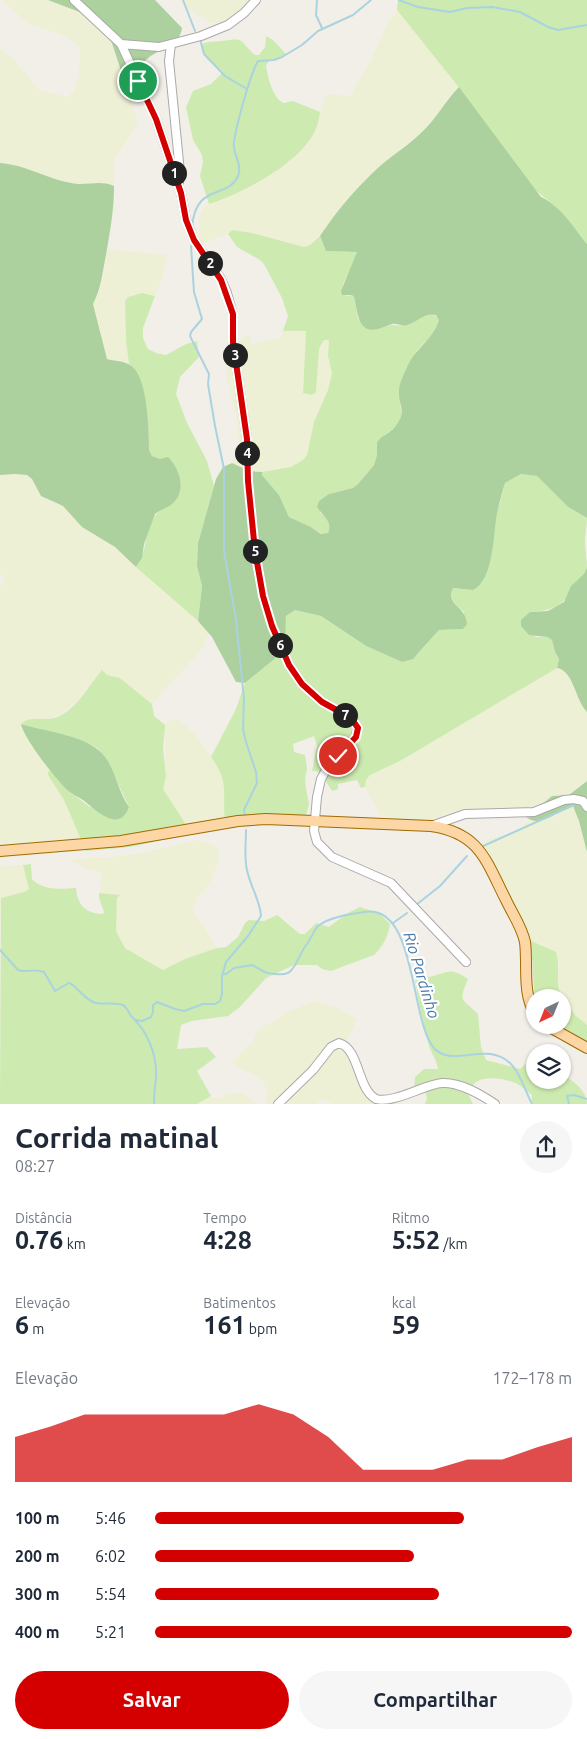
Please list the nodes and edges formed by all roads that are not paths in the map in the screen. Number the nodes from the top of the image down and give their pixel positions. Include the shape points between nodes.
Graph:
1 (74, 0) edge
2 (256, 0) edge
3 (121, 44) junction
4 (171, 44) junction
5 (178, 185) junction
6 (587, 807) edge
7 (316, 823) junction
8 (431, 826) junction
9 (0, 851) edge
10 (466, 962) dead end
11 (527, 989) edge
12 (562, 1034) edge
13 (587, 1048) edge
14 (278, 1104) edge
15 (495, 1104) edge

1 - 3 street
2 - 4 street via 228,25
3 - 4 street via 159,47
3 - 5 street via 156,119
4 - 5 street via 180,172
5 - 7 street via 194,240 221,280 233,314 233,342 247,439 255,551 272,626 289,665 302,684 322,702 351,718 358,728 356,737 321,779
6 - 8 street via 583,801 564,800 534,812 465,814
7 - 8 main road
7 - 9 main road via 238,821 121,841
7 - 10 street via 315,837 327,854 387,880
8 - 11 main road via 460,834 474,843 486,859 524,938
12 - 13 main road
14 - 15 street via 331,1047 339,1043 350,1051 369,1092 376,1099 401,1098 447,1083 475,1092

